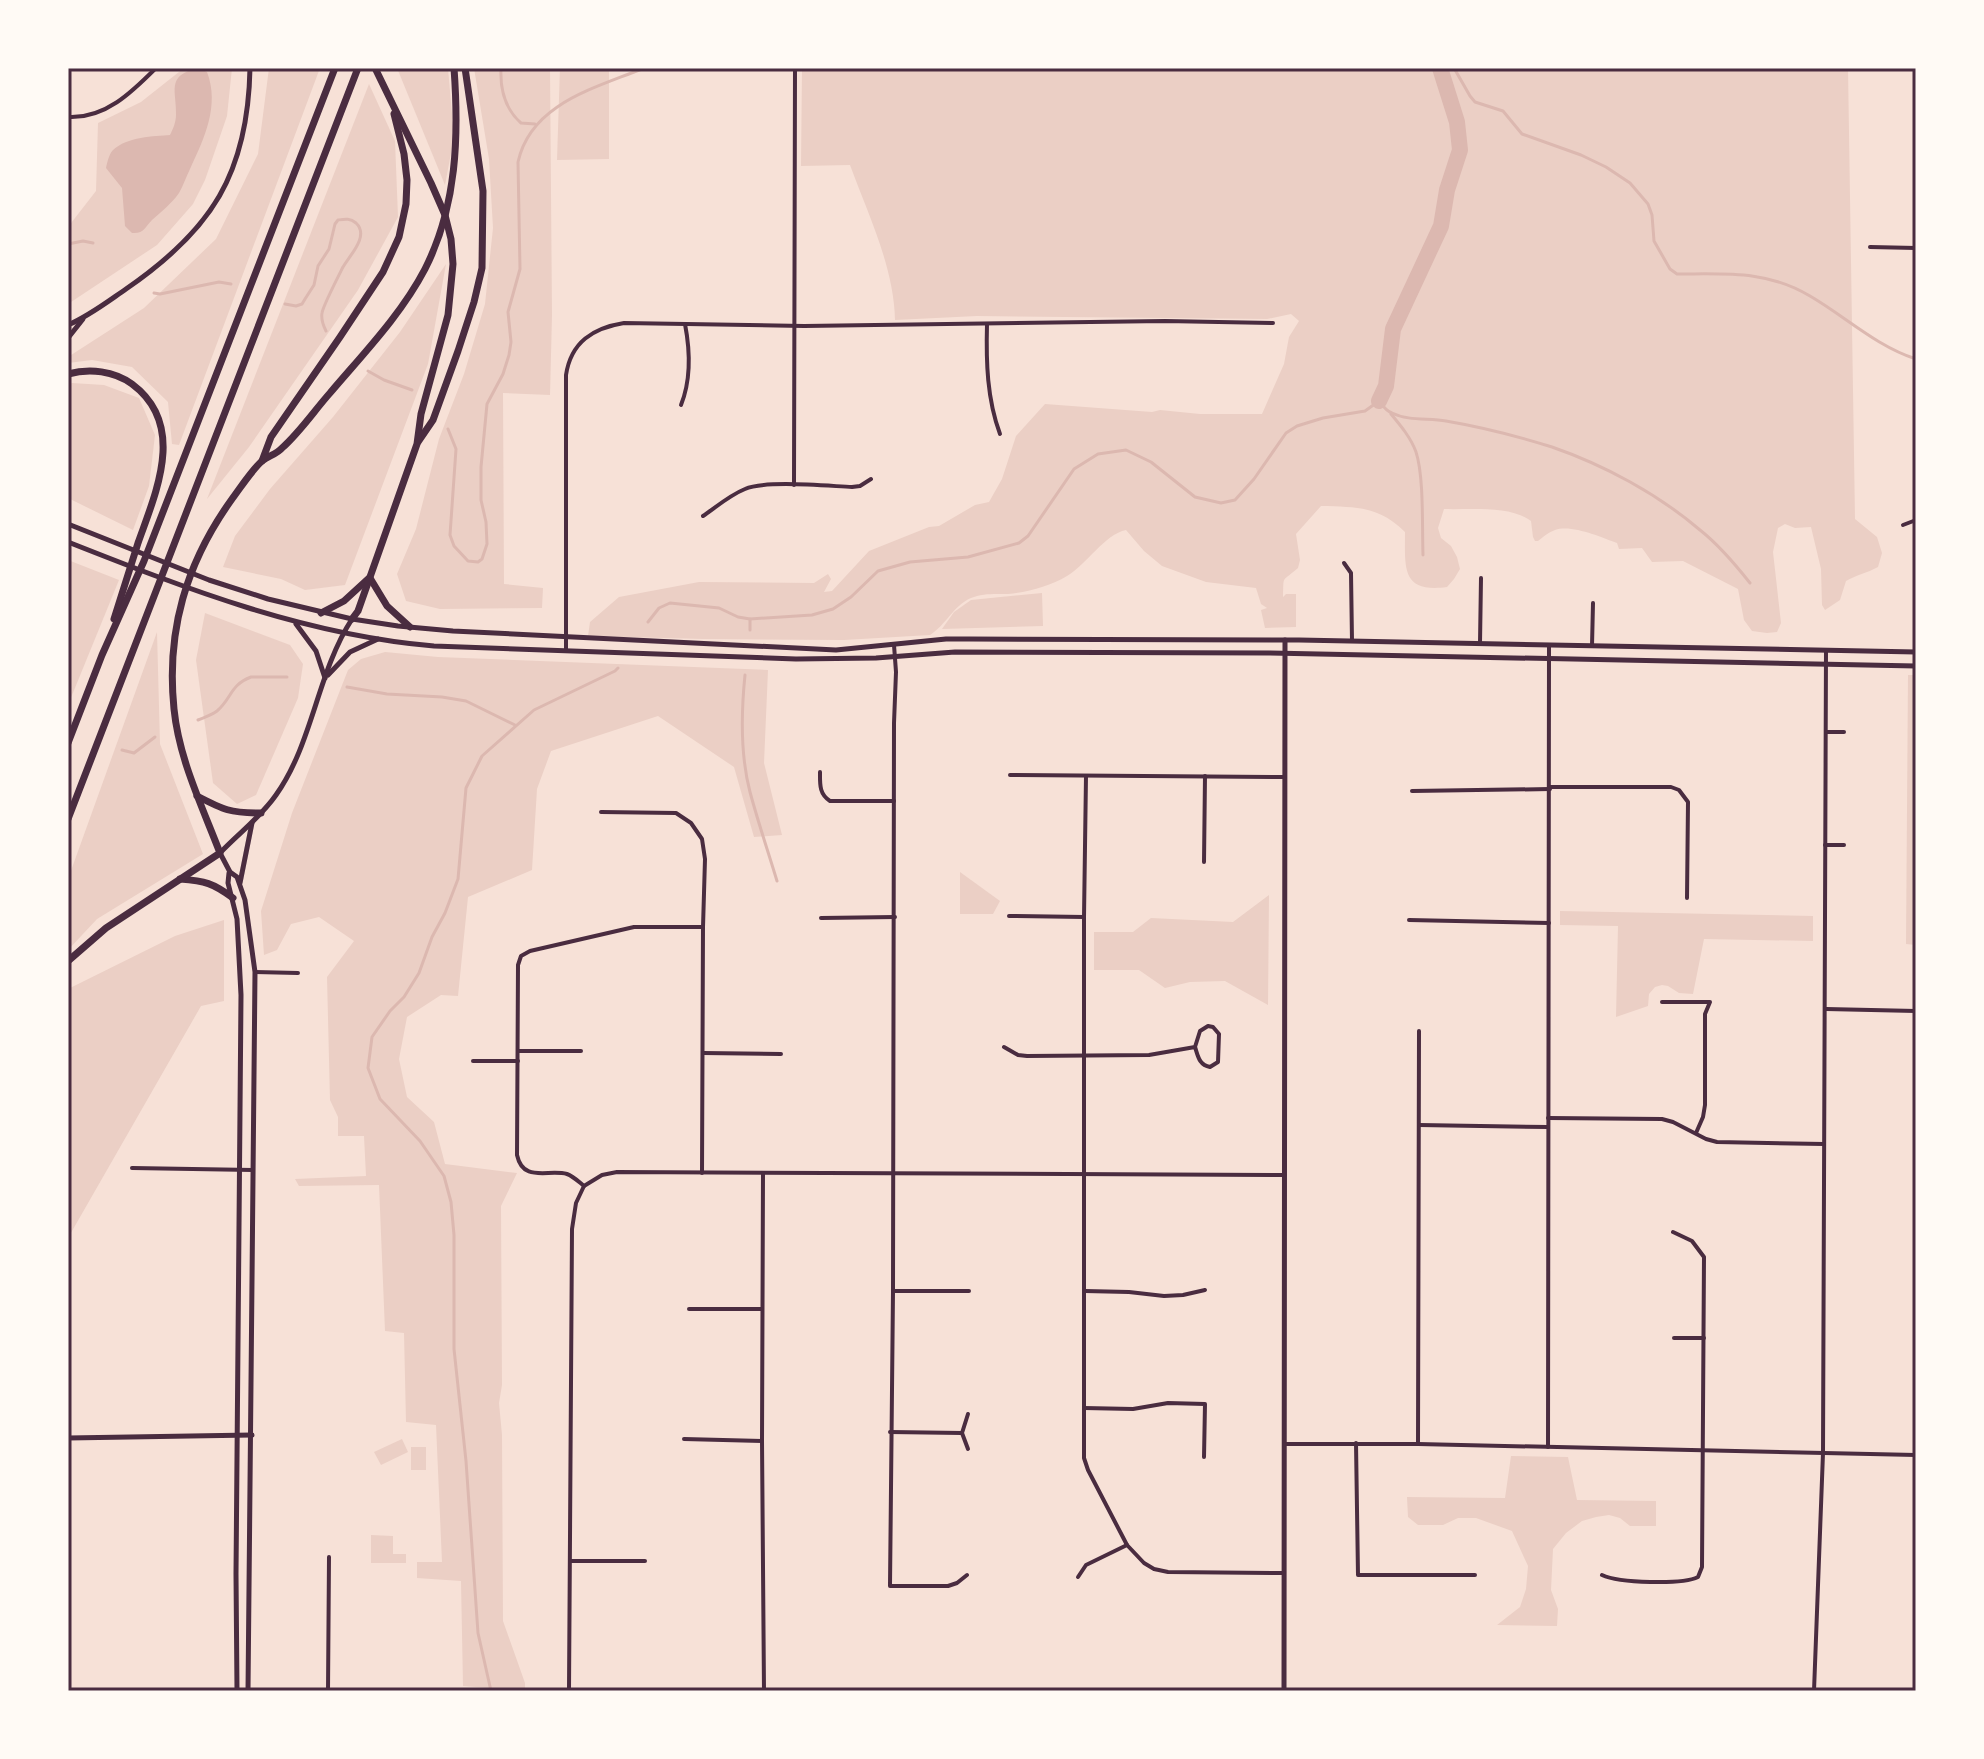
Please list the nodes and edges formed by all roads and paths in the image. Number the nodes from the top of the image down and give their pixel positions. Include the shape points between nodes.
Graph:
1 (156, 68) edge
2 (250, 68) edge
3 (335, 68) edge
4 (358, 68) edge
5 (375, 68) edge
6 (454, 68) edge
7 (465, 68) edge
8 (795, 68) edge
9 (385, 89) junction
10 (68, 117) edge
11 (1870, 247) dead end
12 (1916, 248) edge
13 (83, 318) junction
14 (685, 323) junction
15 (1273, 323) dead end
16 (987, 324) junction
17 (68, 325) edge
18 (793, 325) junction
19 (68, 338) edge
20 (68, 374) edge
21 (681, 405) dead end
22 (1000, 434) dead end
23 (417, 444) junction
24 (262, 461) junction
25 (871, 479) dead end
26 (794, 485) junction
27 (703, 516) dead end
28 (1916, 520) edge
29 (68, 524) edge
30 (1903, 525) dead end
31 (68, 542) edge
32 (1344, 563) dead end
33 (370, 578) junction
34 (1481, 578) dead end
35 (1593, 603) dead end
36 (321, 613) junction
37 (352, 619) junction
38 (295, 622) junction
39 (410, 627) junction
40 (344, 632) junction
41 (567, 637) junction
42 (378, 639) junction
43 (1285, 640) junction
44 (1352, 641) junction
45 (1480, 644) junction
46 (894, 645) junction
47 (1549, 645) junction
48 (1592, 646) junction
49 (1826, 651) junction
50 (566, 652) junction
51 (1916, 652) edge
52 (1285, 653) junction
53 (102, 655) junction
54 (895, 657) junction
55 (1549, 657) junction
56 (1826, 664) junction
57 (1916, 666) edge
58 (325, 679) junction
59 (1825, 732) junction
60 (1844, 732) dead end
61 (68, 743) edge
62 (820, 772) dead end
63 (1010, 775) dead end
64 (1086, 776) junction
65 (1205, 776) junction
66 (1285, 777) junction
67 (1550, 788) junction
68 (1412, 791) dead end
69 (197, 796) junction
70 (894, 801) junction
71 (601, 812) dead end
72 (261, 813) junction
73 (68, 819) edge
74 (252, 823) junction
75 (1825, 845) junction
76 (1844, 845) dead end
77 (220, 853) junction
78 (1204, 862) dead end
79 (230, 872) junction
80 (179, 879) junction
81 (240, 884) junction
82 (233, 898) junction
83 (1687, 898) dead end
84 (1009, 916) dead end
85 (895, 917) junction
86 (1084, 917) junction
87 (821, 918) dead end
88 (1409, 920) dead end
89 (1549, 923) junction
90 (703, 927) junction
91 (68, 961) edge
92 (255, 972) junction
93 (298, 973) dead end
94 (1662, 1002) dead end
95 (1825, 1009) junction
96 (1916, 1011) edge
97 (1419, 1031) dead end
98 (1004, 1047) dead end
99 (1195, 1047) junction
100 (518, 1051) junction
101 (581, 1051) dead end
102 (703, 1053) junction
103 (781, 1054) dead end
104 (1084, 1055) junction
105 (473, 1061) dead end
106 (518, 1061) junction
107 (1548, 1118) junction
108 (1419, 1125) junction
109 (1548, 1127) junction
110 (1696, 1133) junction
111 (1824, 1144) junction
112 (132, 1168) dead end
113 (239, 1170) junction
114 (254, 1170) junction
115 (702, 1173) junction
116 (763, 1173) junction
117 (1084, 1173) junction
118 (893, 1174) junction
119 (1285, 1175) junction
120 (584, 1186) junction
121 (1673, 1232) dead end
122 (1205, 1290) dead end
123 (893, 1291) junction
124 (969, 1291) dead end
125 (1084, 1291) junction
126 (689, 1309) dead end
127 (762, 1309) junction
128 (1674, 1338) dead end
129 (1704, 1338) junction
130 (1084, 1408) junction
131 (968, 1414) dead end
132 (890, 1432) junction
133 (962, 1433) junction
134 (237, 1434) junction
135 (252, 1435) junction
136 (68, 1438) edge
137 (77, 1438) junction
138 (684, 1439) dead end
139 (762, 1441) junction
140 (1356, 1443) junction
141 (1285, 1444) junction
142 (1418, 1444) junction
143 (68, 1447) edge
144 (1548, 1447) junction
145 (968, 1449) dead end
146 (1702, 1450) junction
147 (1823, 1453) junction
148 (1916, 1455) edge
149 (1204, 1457) dead end
150 (1127, 1545) junction
151 (329, 1557) dead end
152 (570, 1561) junction
153 (645, 1561) dead end
154 (1284, 1573) junction
155 (967, 1575) dead end
156 (1475, 1575) dead end
157 (1602, 1575) dead end
158 (1078, 1577) dead end
159 (237, 1691) edge
160 (248, 1691) edge
161 (328, 1691) edge
162 (569, 1691) edge
163 (764, 1691) edge
164 (1284, 1691) edge
165 (1814, 1691) edge

1 - 10 street via 106,110
2 - 13 main road via 241,148 211,210 161,264
3 - 53 highway via 144,561
4 - 73 highway
5 - 9 highway
6 - 24 highway via 457,148 451,191 425,268 366,351 281,450
7 - 23 highway via 483,191 482,268 433,420
8 - 18 street
9 - 23 highway via 431,183 451,239 448,315
9 - 24 highway via 407,180 399,237 383,272 271,437
11 - 12 street
13 - 17 main road
13 - 19 main road
14 - 18 street
14 - 21 street via 688,385
14 - 41 street via 601,328 577,347 567,365
15 - 16 street
16 - 18 street
16 - 22 street via 987,378
18 - 26 street
20 - 53 highway via 101,371 130,383 149,402 162,433 158,485
23 - 33 highway
24 - 69 highway via 218,519 187,581 179,611 174,710
25 - 26 street via 860,486
26 - 27 street via 746,488
28 - 30 street
29 - 36 main road via 209,580
31 - 38 main road via 204,595
32 - 44 street via 1351,573
33 - 36 highway
33 - 37 highway
33 - 39 highway via 387,606
34 - 45 street
35 - 48 street
36 - 37 main road
37 - 39 main road
37 - 40 main road
38 - 40 main road
38 - 58 main road via 316,651
39 - 41 main road
40 - 42 main road
40 - 58 main road
41 - 46 main road via 822,650
41 - 50 street
42 - 50 main road
42 - 58 main road via 350,652
43 - 44 main road
43 - 46 main road via 969,639
43 - 52 main road
44 - 45 main road
45 - 47 main road
46 - 54 street
47 - 48 main road
47 - 55 street
48 - 49 main road
49 - 51 main road
49 - 56 street
50 - 54 main road
52 - 54 main road via 955,652
52 - 55 main road
52 - 66 main road
53 - 61 highway
54 - 70 street
55 - 56 main road
55 - 67 street
56 - 57 main road
56 - 59 street
58 - 72 main road via 289,772
59 - 60 street
59 - 75 street
62 - 70 street via 820,790 830,801
63 - 64 street
64 - 65 street
64 - 86 street
65 - 66 street
65 - 78 street
66 - 119 main road
67 - 68 street
67 - 83 street via 1679,790 1688,802
67 - 89 street
69 - 72 highway via 236,813
69 - 77 highway
70 - 85 street
71 - 90 street via 676,813 691,823 704,849
72 - 74 main road
74 - 77 main road
74 - 81 main road
75 - 76 street
75 - 95 street
77 - 79 main road
77 - 80 highway
79 - 81 main road
79 - 82 main road
80 - 82 highway via 206,881
80 - 91 highway
81 - 92 main road
82 - 113 main road via 241,995
84 - 86 street
85 - 87 street
85 - 118 street
86 - 104 street
88 - 89 street
89 - 107 street
90 - 100 street via 634,927 521,956
90 - 102 street
92 - 93 street
92 - 114 main road
94 - 110 street via 1710,1002 1705,1014 1704,1111
95 - 96 street
95 - 111 street
97 - 108 street
98 - 104 street via 1027,1056
99 - 99 street via 1200,1031 1213,1027 1219,1034 1218,1062 1205,1066
99 - 104 street via 1149,1055
100 - 101 street
100 - 106 street
102 - 103 street
102 - 115 street
104 - 117 street
105 - 106 street
106 - 120 street via 520,1165 528,1172 568,1174
107 - 109 street
107 - 110 street via 1662,1119
108 - 109 street
108 - 142 street
109 - 144 street
110 - 111 street via 1726,1143
111 - 147 street
112 - 113 street
113 - 114 street
113 - 134 main road
114 - 135 main road
115 - 116 street
115 - 120 street via 617,1172
116 - 118 street
116 - 127 street
117 - 118 street
117 - 119 street
117 - 125 street
118 - 123 street
119 - 141 main road
120 - 152 street via 572,1229
121 - 129 street via 1692,1241 1704,1257
122 - 125 street via 1164,1296
123 - 124 street
123 - 132 street
125 - 130 street
126 - 127 street
127 - 139 street
128 - 129 street
129 - 146 street
130 - 149 street via 1205,1404
130 - 150 street via 1085,1462
131 - 133 street
132 - 133 street
132 - 155 street via 890,1586 948,1586
133 - 145 street
134 - 135 main road
134 - 137 main road
134 - 159 main road
135 - 160 main road
136 - 137 main road
137 - 143 main road
138 - 139 street
139 - 163 street
140 - 141 street
140 - 142 street
140 - 156 street via 1358,1575
141 - 154 main road
142 - 144 street
144 - 146 street
146 - 147 street
146 - 157 street via 1703,1563 1698,1577 1613,1580
147 - 148 street
147 - 165 street
150 - 154 street via 1144,1563 1168,1572
150 - 158 street via 1086,1565
151 - 161 street
152 - 153 street
152 - 162 street
154 - 164 main road

